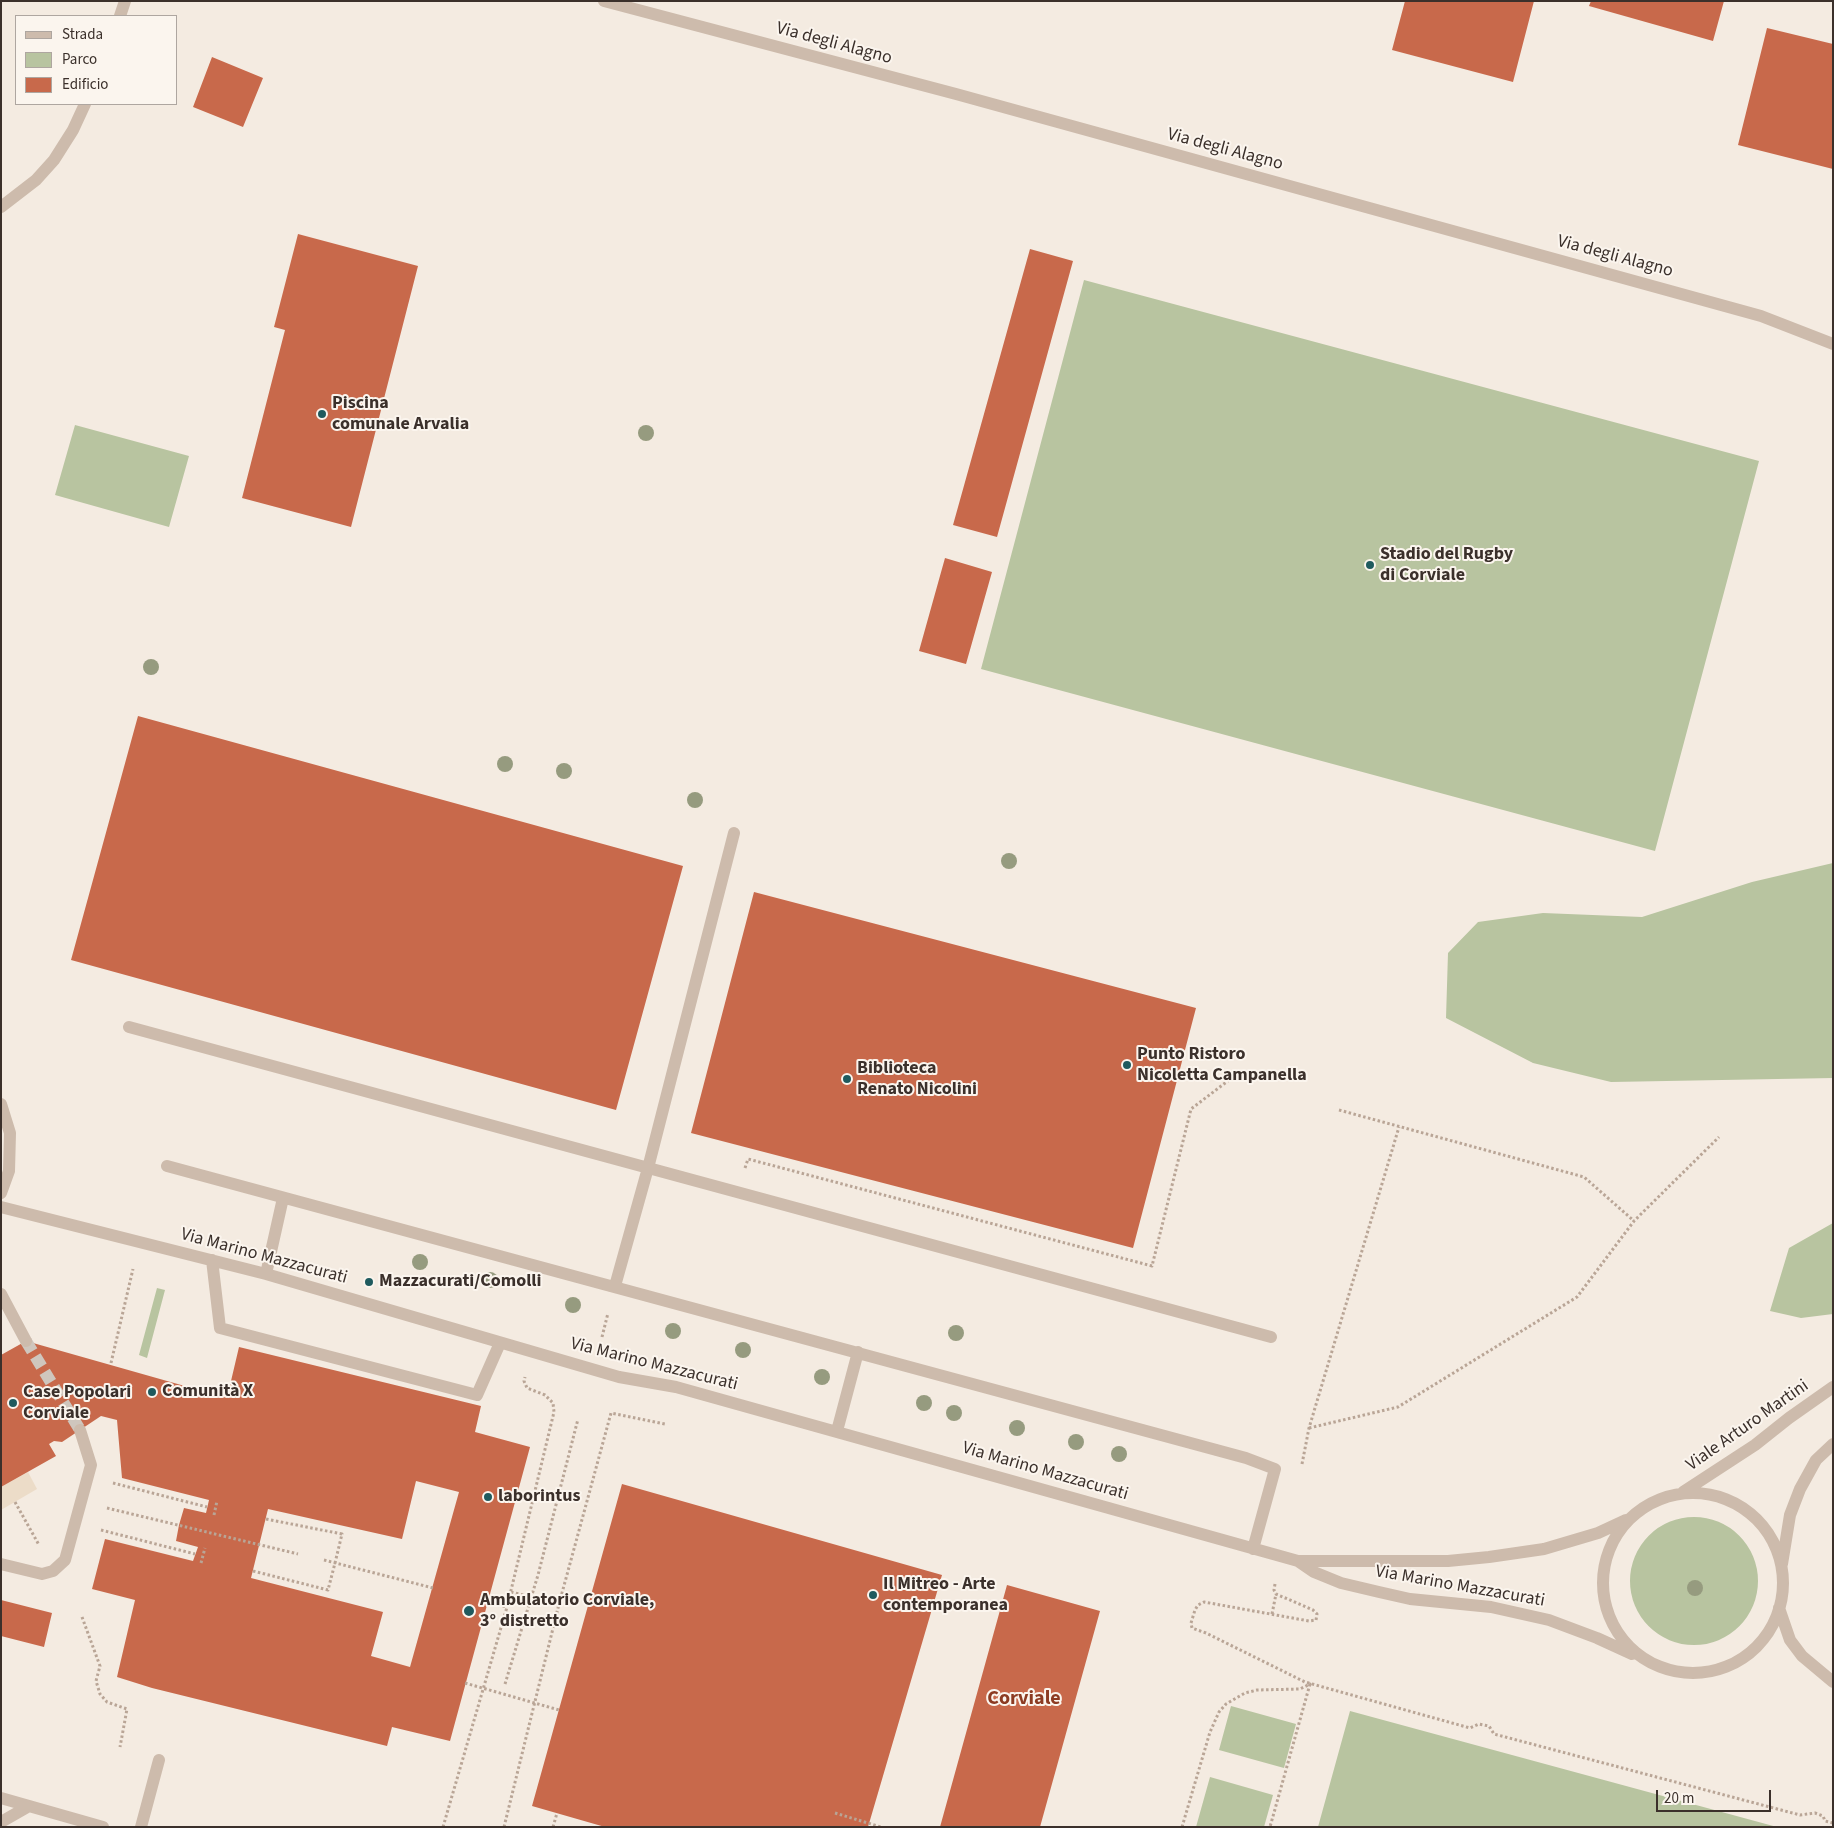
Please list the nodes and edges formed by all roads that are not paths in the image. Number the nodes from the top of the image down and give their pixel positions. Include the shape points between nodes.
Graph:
1 (126, 1) edge
2 (604, 1) edge
3 (120, 15) edge
4 (85, 105) edge
5 (1, 207) edge
6 (1833, 344) edge
7 (734, 832) dead end
8 (129, 1028) dead end
9 (1, 1104) edge
10 (167, 1166) dead end
11 (648, 1168) junction
12 (1, 1193) edge
13 (283, 1198) junction
14 (1, 1207) edge
15 (212, 1260) junction
16 (266, 1274) junction
17 (615, 1286) junction
18 (1, 1294) edge
19 (1271, 1337) dead end
20 (26, 1341) tunnel mouth
21 (500, 1343) junction
22 (858, 1352) junction
23 (1833, 1387) edge
24 (80, 1430) tunnel mouth
25 (837, 1431) junction
26 (1833, 1444) edge
27 (1683, 1492) junction
28 (1626, 1520) junction
29 (1253, 1549) junction
30 (1298, 1561) junction
31 (1, 1564) edge
32 (1782, 1566) junction
33 (1780, 1608) junction
34 (1645, 1660) junction
35 (1833, 1682) edge
36 (159, 1760) dead end
37 (1, 1798) edge
38 (29, 1806) junction
39 (1, 1822) edge
40 (103, 1827) edge
41 (141, 1827) edge

1 - 3 street
2 - 6 street, Via degli Alagno via 1752,313
4 - 5 street via 74,130 54,160 36,180
7 - 11 street
8 - 11 street
9 - 12 street via 10,1133 9,1171
10 - 13 street
11 - 17 street
11 - 19 street
13 - 16 street
13 - 17 street
14 - 15 street, Via Marino Mazzacurati
15 - 16 street, Via Marino Mazzacurati
15 - 21 street via 220,1328 477,1395
16 - 21 street, Via Marino Mazzacurati
17 - 22 street
18 - 20 street
21 - 25 street, Via Marino Mazzacurati via 619,1377 676,1387
22 - 25 street
22 - 29 street via 1246,1458 1275,1469
23 - 27 street, Viale Arturo Martini via 1748,1450
24 - 31 street via 91,1465 65,1560 53,1571 42,1574
25 - 29 street, Via Marino Mazzacurati
26 - 32 street via 1816,1460 1800,1489 1790,1515
27 - 28 street via 1643,1506
27 - 32 street via 1710,1494 1735,1503 1757,1519 1773,1541
28 - 30 street, Via Marino Mazzacurati via 1598,1533 1551,1547 1497,1556 1448,1561
28 - 34 street via 1604,1561 1605,1607 1627,1646
29 - 30 street, Via Marino Mazzacurati
30 - 34 street, Via Marino Mazzacurati via 1314,1572 1341,1583 1379,1592 1490,1607 1549,1620
32 - 33 street
33 - 34 street via 1766,1636 1753,1651 1719,1670 1682,1673 1663,1669
33 - 35 street via 1790,1640 1802,1656
36 - 41 street
37 - 38 street
38 - 39 street
38 - 40 street

